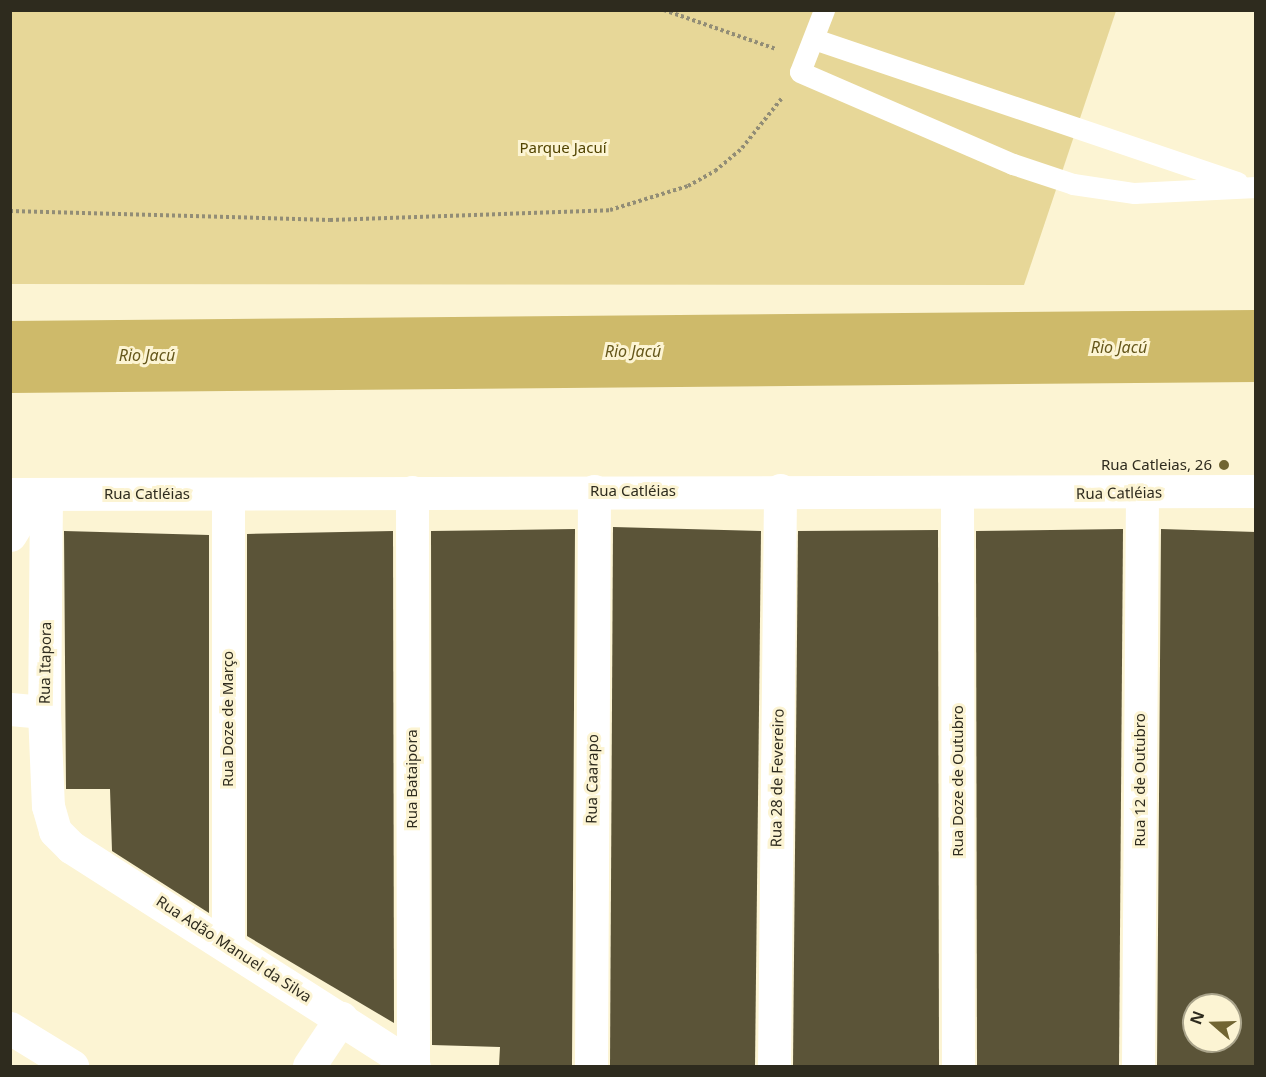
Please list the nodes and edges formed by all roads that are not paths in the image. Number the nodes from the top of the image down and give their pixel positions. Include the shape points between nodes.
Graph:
1 (824, 10) edge
2 (814, 39) junction
3 (1252, 187) edge
4 (780, 490) junction
5 (594, 491) junction
6 (1256, 491) edge
7 (412, 492) junction
8 (1142, 493) junction
9 (31, 494) edge
10 (228, 494) junction
11 (957, 495) junction
12 (10, 535) edge
13 (10, 709) edge
14 (44, 712) junction
15 (55, 831) joint
16 (228, 944) junction
17 (341, 1018) junction
18 (10, 1028) edge
19 (72, 1066) edge
20 (309, 1066) edge
21 (414, 1066) edge
22 (591, 1066) edge
23 (774, 1066) edge
24 (958, 1066) edge
25 (1138, 1066) edge

1 - 2 lane
2 - 3 lane
2 - 3 lane via 802,66 1072,184 1134,193
4 - 5 street, Rua Catléias
4 - 11 street, Rua Catléias
4 - 23 street, Rua 28 de Fevereiro
5 - 7 street, Rua Catléias
5 - 22 street, Rua Caarapo
6 - 8 street, Rua Catléias
7 - 10 street, Rua Catléias
7 - 21 street, Rua Bataipora
8 - 11 street, Rua Catléias
8 - 25 street, Rua 12 de Outubro
9 - 10 street, Rua Catléias
9 - 12 street
9 - 14 street, Rua Itapora
10 - 16 street, Rua Doze de Março
11 - 24 street, Rua Doze de Outubro
13 - 14 street
14 - 15 street, Rua Itapora via 48,806
15 - 16 street, Rua Adão Manuel da Silva via 71,847
16 - 17 street, Rua Adão Manuel da Silva
17 - 20 street
17 - 21 street, Rua Adão Manuel da Silva
18 - 19 street

